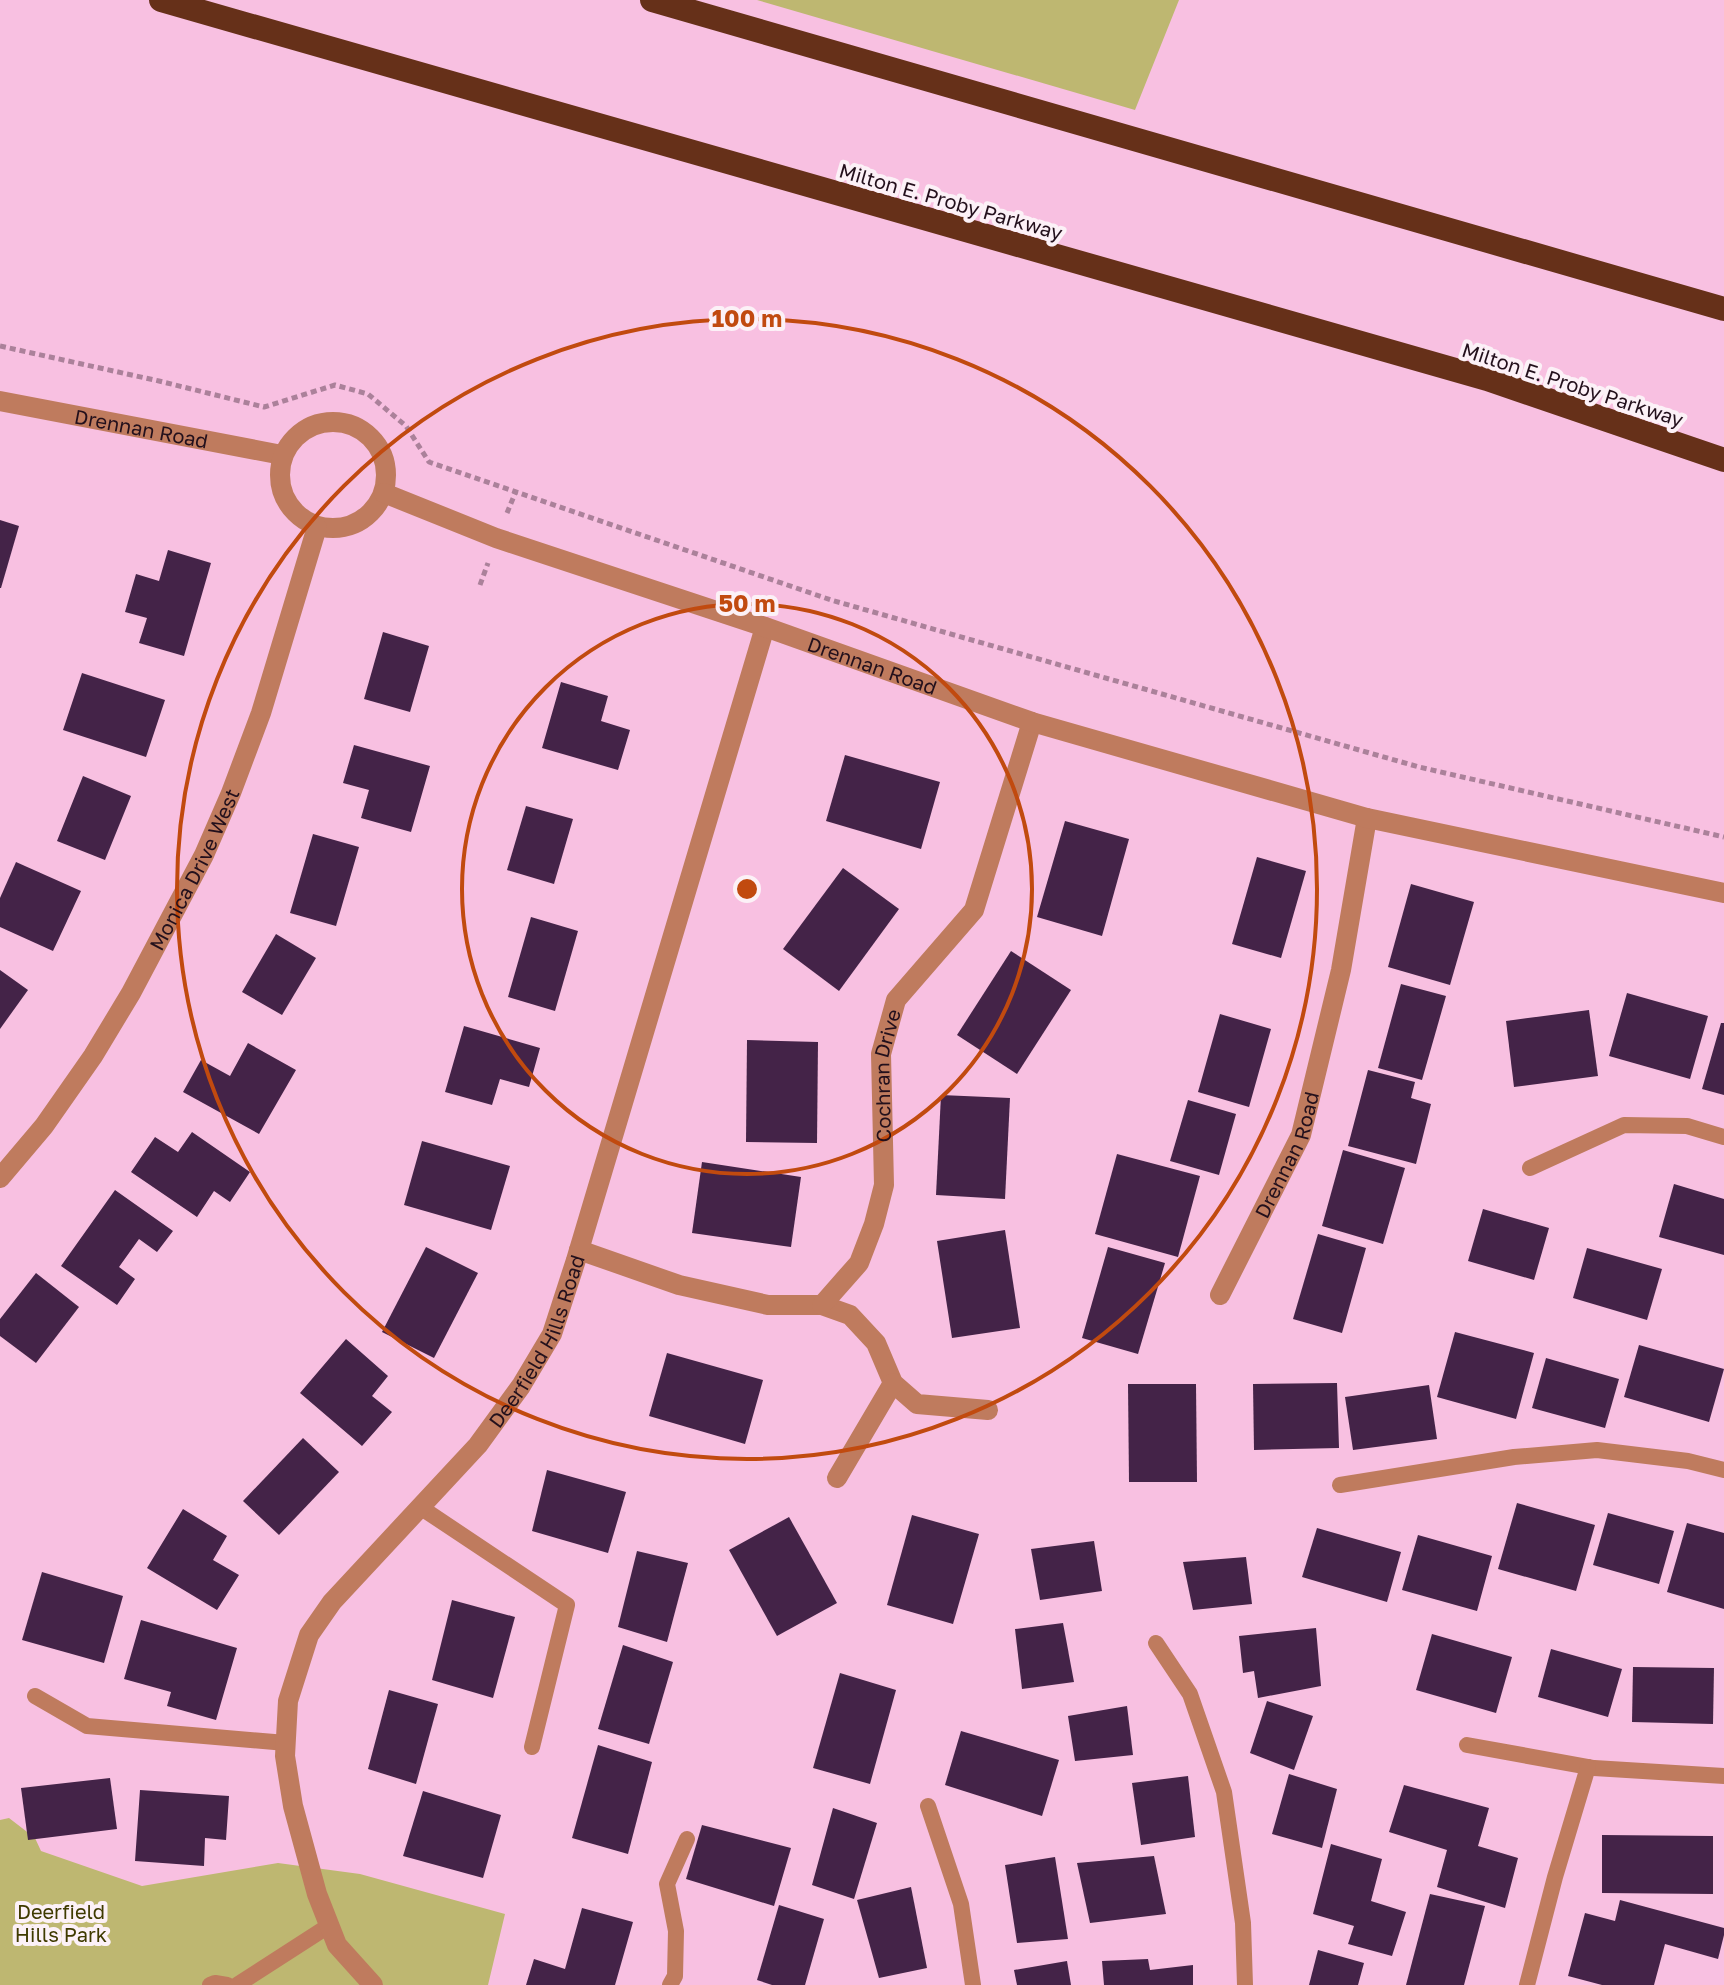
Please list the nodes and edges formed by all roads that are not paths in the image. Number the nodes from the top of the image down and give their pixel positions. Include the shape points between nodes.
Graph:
1 (161, 0) edge
2 (652, 0) edge
3 (1724, 309) edge
4 (0, 401) edge
5 (282, 455) junction
6 (1724, 460) edge
7 (384, 493) junction
8 (317, 527) junction
9 (765, 627) junction
10 (1032, 722) junction
11 (1367, 818) junction
12 (1724, 893) edge
13 (1724, 1137) edge
14 (1530, 1168) dead end
15 (0, 1178) edge
16 (579, 1250) junction
17 (1220, 1295) dead end
18 (822, 1305) junction
19 (893, 1383) junction
20 (988, 1410) dead end
21 (1724, 1470) edge
22 (837, 1478) dead end
23 (1340, 1485) dead end
24 (420, 1507) junction
25 (1156, 1643) dead end
26 (35, 1696) dead end
27 (286, 1743) junction
28 (1467, 1745) dead end
29 (532, 1747) dead end
30 (1588, 1767) junction
31 (1724, 1776) edge
32 (928, 1806) dead end
33 (687, 1839) dead end
34 (330, 1925) junction
35 (210, 1985) edge
36 (227, 1985) edge
37 (237, 1985) edge
38 (373, 1985) edge
39 (670, 1985) edge
40 (973, 1985) edge
41 (1245, 1985) edge
42 (1527, 1985) edge

1 - 6 highway, Milton E. Proby Parkway via 1487,379
2 - 3 highway
4 - 5 street, Drennan Road
5 - 7 street via 307,428 324,422 360,428 384,457
5 - 8 street via 281,491 301,519
7 - 8 street via 364,519 334,529
7 - 9 street, Drennan Road via 496,538
8 - 15 street, Monica Drive West via 261,713 204,855 93,1056
9 - 10 street, Drennan Road
9 - 16 street, Deerfield Hills Road
10 - 11 street, Drennan Road
10 - 18 street, Cochran Drive via 974,910 896,1000 881,1054 884,1185 859,1263
11 - 12 street, Drennan Road
11 - 17 street, Drennan Road via 1341,970 1301,1135
13 - 14 lane via 1687,1126 1624,1125
16 - 18 street via 679,1285 768,1305
16 - 24 street, Deerfield Hills Road via 552,1334 521,1386 478,1445
18 - 19 street via 850,1315 876,1343
19 - 20 street via 917,1404
19 - 22 street
21 - 23 lane via 1597,1450 1514,1457
24 - 27 street, Deerfield Hills Road via 332,1602 309,1635 288,1701
24 - 29 lane via 567,1605
25 - 41 lane via 1190,1694 1224,1792 1243,1923
26 - 27 lane via 87,1726
27 - 34 street, Deerfield Hills Road via 293,1806
28 - 30 lane
30 - 31 lane
30 - 42 lane
32 - 40 lane via 961,1904
33 - 39 lane via 667,1884 676,1931
34 - 37 lane
34 - 38 street, Deerfield Hills Road via 337,1945
35 - 36 lane

